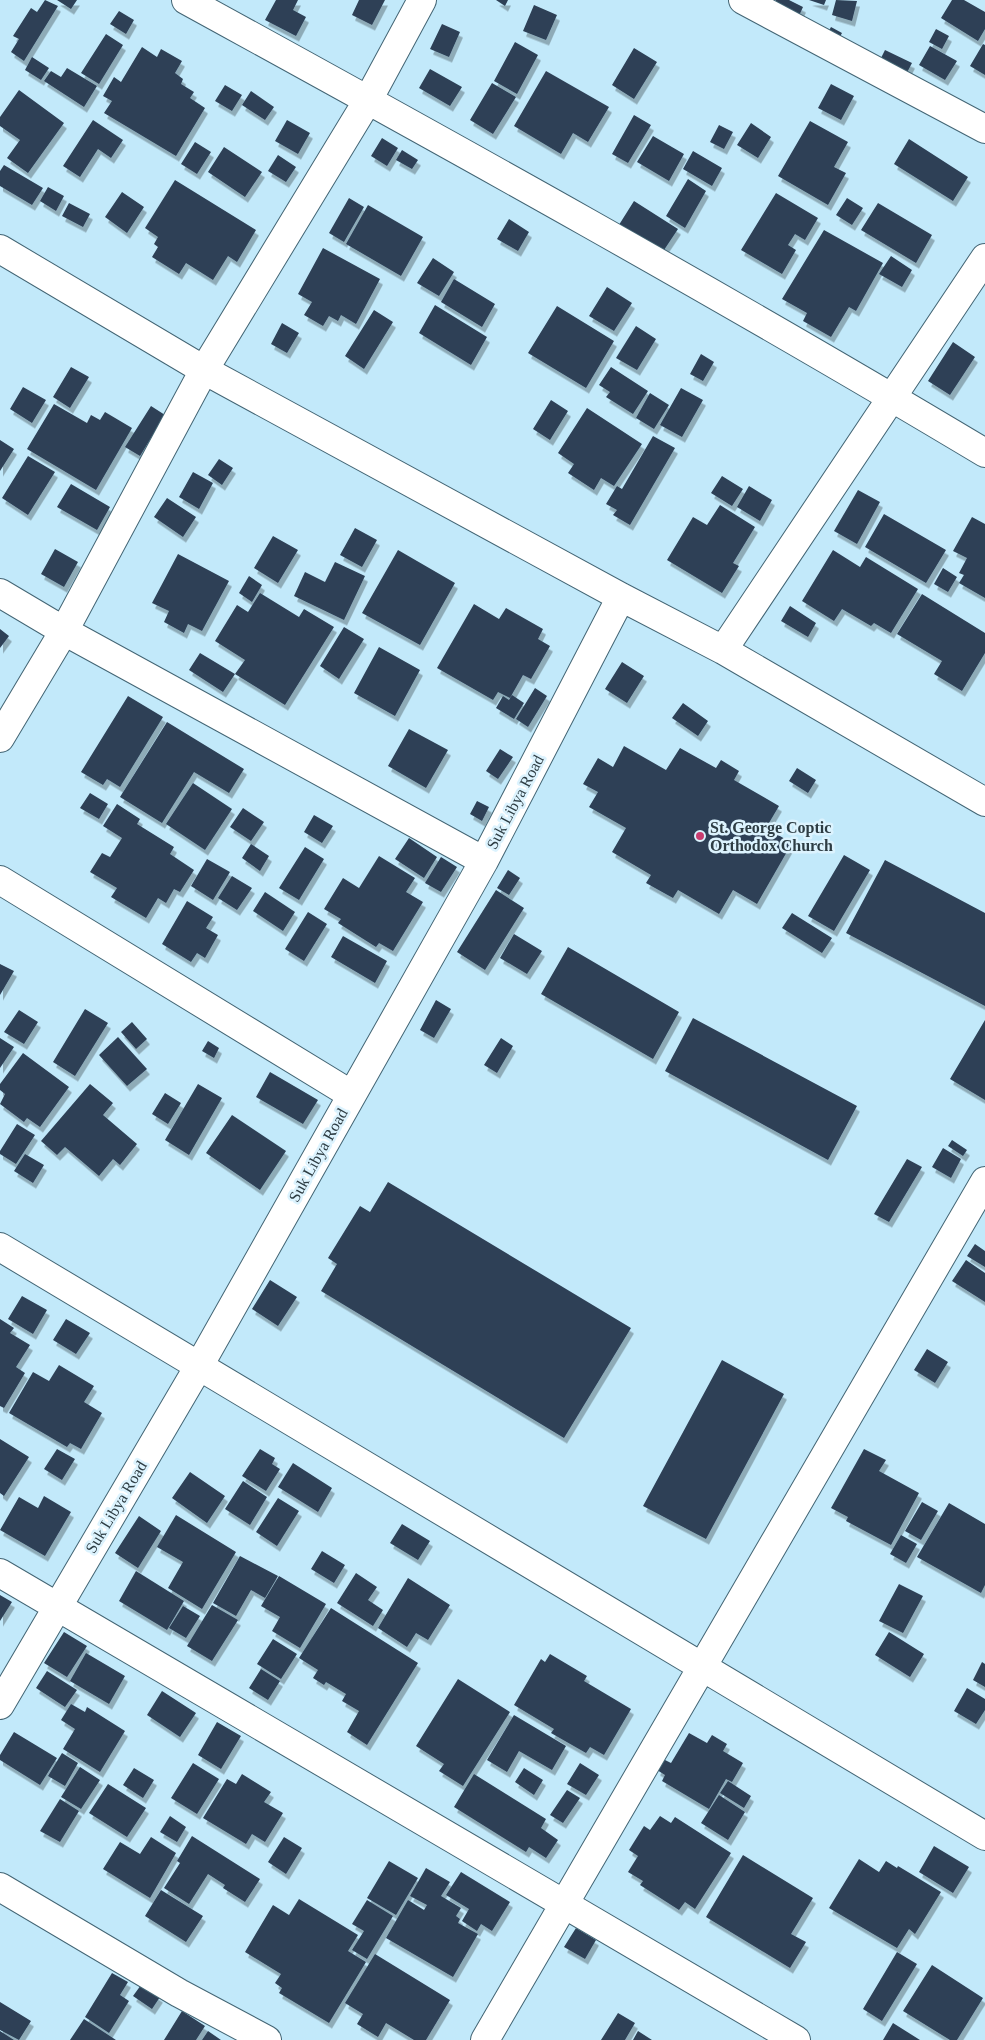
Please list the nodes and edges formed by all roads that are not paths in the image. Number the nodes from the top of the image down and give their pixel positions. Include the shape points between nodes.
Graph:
1 (186, 0) edge
2 (422, 0) edge
3 (743, 0) edge
4 (368, 100) junction
5 (985, 129) edge
6 (0, 249) edge
7 (985, 258) edge
8 (204, 370) junction
9 (892, 397) junction
10 (985, 453) edge
11 (0, 593) edge
12 (621, 597) junction
13 (64, 631) junction
14 (723, 650) junction
15 (0, 738) edge
16 (985, 802) edge
17 (484, 861) junction
18 (0, 880) edge
19 (352, 1095) junction
20 (985, 1181) edge
21 (0, 1247) edge
22 (199, 1366) junction
23 (0, 1573) edge
24 (57, 1607) junction
25 (702, 1666) junction
26 (0, 1706) edge
27 (985, 1836) edge
28 (0, 1887) edge
29 (564, 1904) junction
30 (267, 2040) edge
31 (485, 2040) edge
32 (796, 2040) edge

1 - 4 street
2 - 4 street
3 - 5 street
4 - 8 street
4 - 9 street
6 - 8 street
7 - 9 street
8 - 12 street
8 - 13 street
9 - 10 street
9 - 14 street
11 - 13 street
12 - 14 street
12 - 17 street, Suk Libya Road
13 - 15 street
13 - 17 street
14 - 16 street
17 - 19 street, Suk Libya Road
18 - 19 street
19 - 22 street, Suk Libya Road
20 - 25 street
21 - 22 street
22 - 24 street, Suk Libya Road
22 - 25 street
23 - 24 street
24 - 26 street, Suk Libya Road
24 - 29 street
25 - 27 street
25 - 29 street
28 - 30 street via 179,1993
29 - 31 street
29 - 32 street

